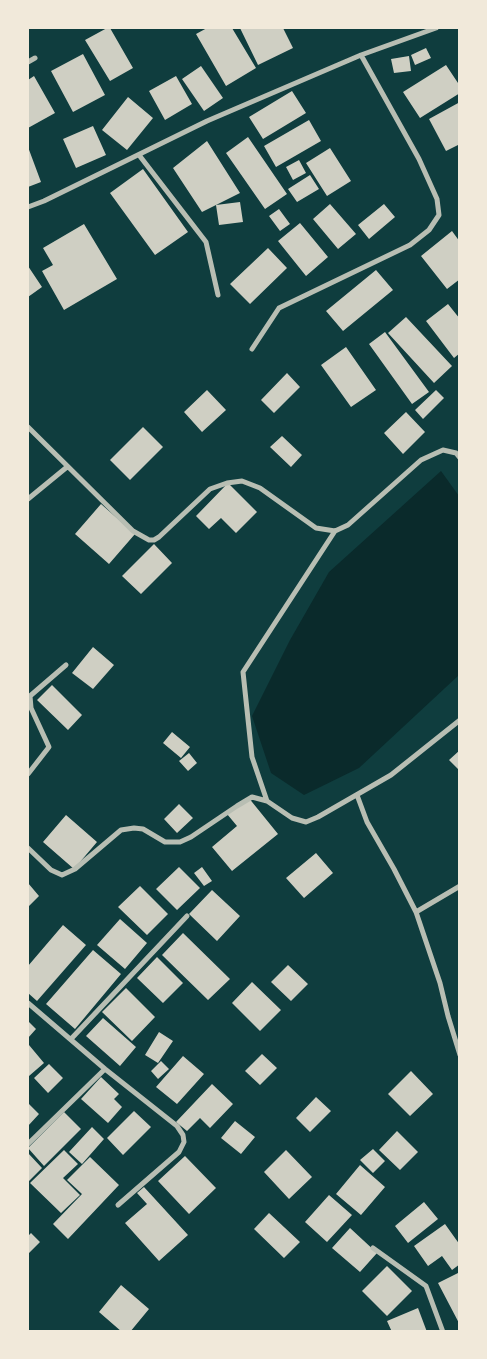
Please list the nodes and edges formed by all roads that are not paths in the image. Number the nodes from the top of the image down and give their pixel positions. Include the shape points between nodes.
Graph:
1 (436, 28) edge
2 (361, 55) junction
3 (35, 58) dead end
4 (28, 62) edge
5 (139, 155) junction
6 (28, 207) edge
7 (218, 295) dead end
8 (252, 349) dead end
9 (28, 427) edge
10 (460, 458) edge
11 (67, 467) junction
12 (28, 499) edge
13 (335, 531) junction
14 (66, 665) dead end
15 (460, 720) edge
16 (28, 774) edge
17 (357, 796) junction
18 (267, 801) junction
19 (28, 848) edge
20 (460, 886) edge
21 (416, 912) junction
22 (187, 916) dead end
23 (28, 1003) edge
24 (71, 1039) junction
25 (460, 1055) edge
26 (105, 1069) junction
27 (28, 1144) edge
28 (118, 1205) dead end
29 (373, 1248) dead end
30 (443, 1332) edge

1 - 2 street
2 - 5 street via 207,121
2 - 8 street via 419,159 437,199 439,215 430,230 410,245 279,308
3 - 4 street
5 - 6 street
5 - 7 street via 206,242
9 - 11 street
10 - 13 street via 456,453 443,450 421,460 348,525
11 - 12 street
11 - 13 street via 132,531 149,540 158,537 210,489 242,480 260,488 316,528
13 - 18 street via 243,672 252,757
14 - 16 street via 30,696 31,708 49,747
15 - 17 street via 391,775
17 - 18 street via 306,822 292,818
17 - 21 street via 367,822
18 - 19 street via 252,797 180,842 165,842 143,829 121,830 75,869 62,875 51,870
20 - 21 street
21 - 25 street
22 - 24 street
23 - 24 street
24 - 26 street
26 - 27 street
26 - 28 street via 177,1126 184,1142 168,1163
29 - 30 street via 426,1286

